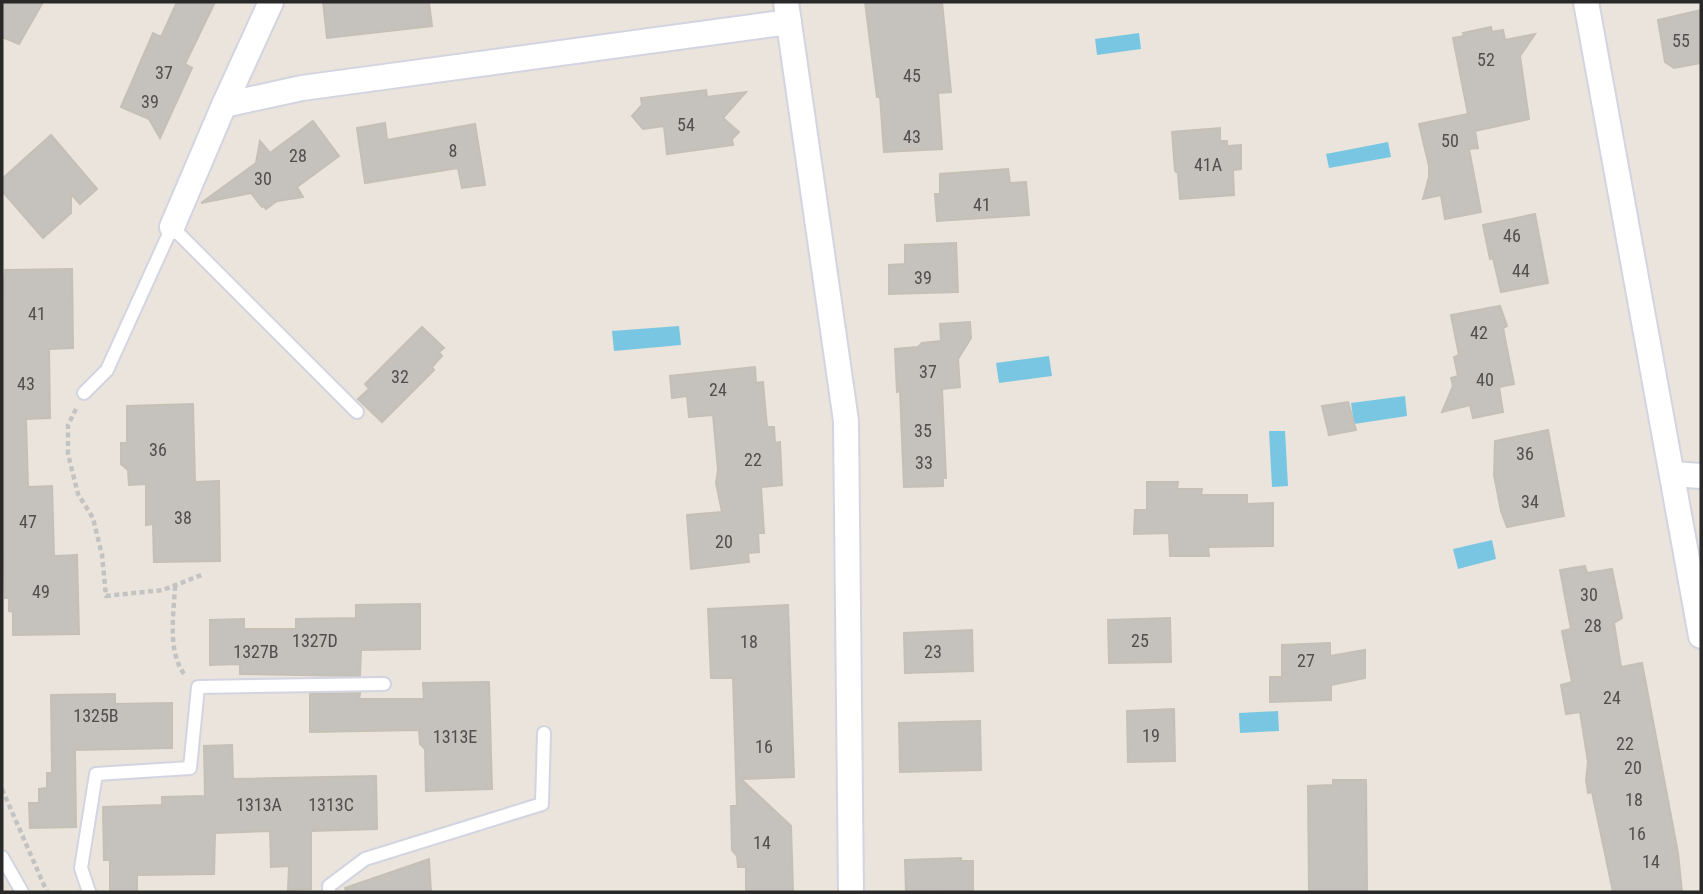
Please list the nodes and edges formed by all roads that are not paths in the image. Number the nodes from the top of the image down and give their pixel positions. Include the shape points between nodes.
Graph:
1 (271, 2) edge
2 (1586, 2) edge
3 (788, 12) edge
4 (224, 105) junction
5 (172, 227) junction
6 (85, 393) road end
7 (357, 412) dead end
8 (1673, 474) junction
9 (1701, 476) edge
10 (1701, 636) edge
11 (384, 684) dead end
12 (544, 733) dead end
13 (2, 857) edge
14 (22, 892) edge
15 (89, 892) edge
16 (329, 892) edge
17 (851, 892) edge

1 - 4 street
2 - 8 street
3 - 4 street via 302,88
3 - 17 street via 846,421
4 - 5 street
5 - 6 lane via 107,370
5 - 7 lane
8 - 9 street
8 - 10 street
11 - 15 lane via 198,687 190,768 96,774 81,868
12 - 16 lane via 542,804 365,859 329,886
13 - 14 lane

